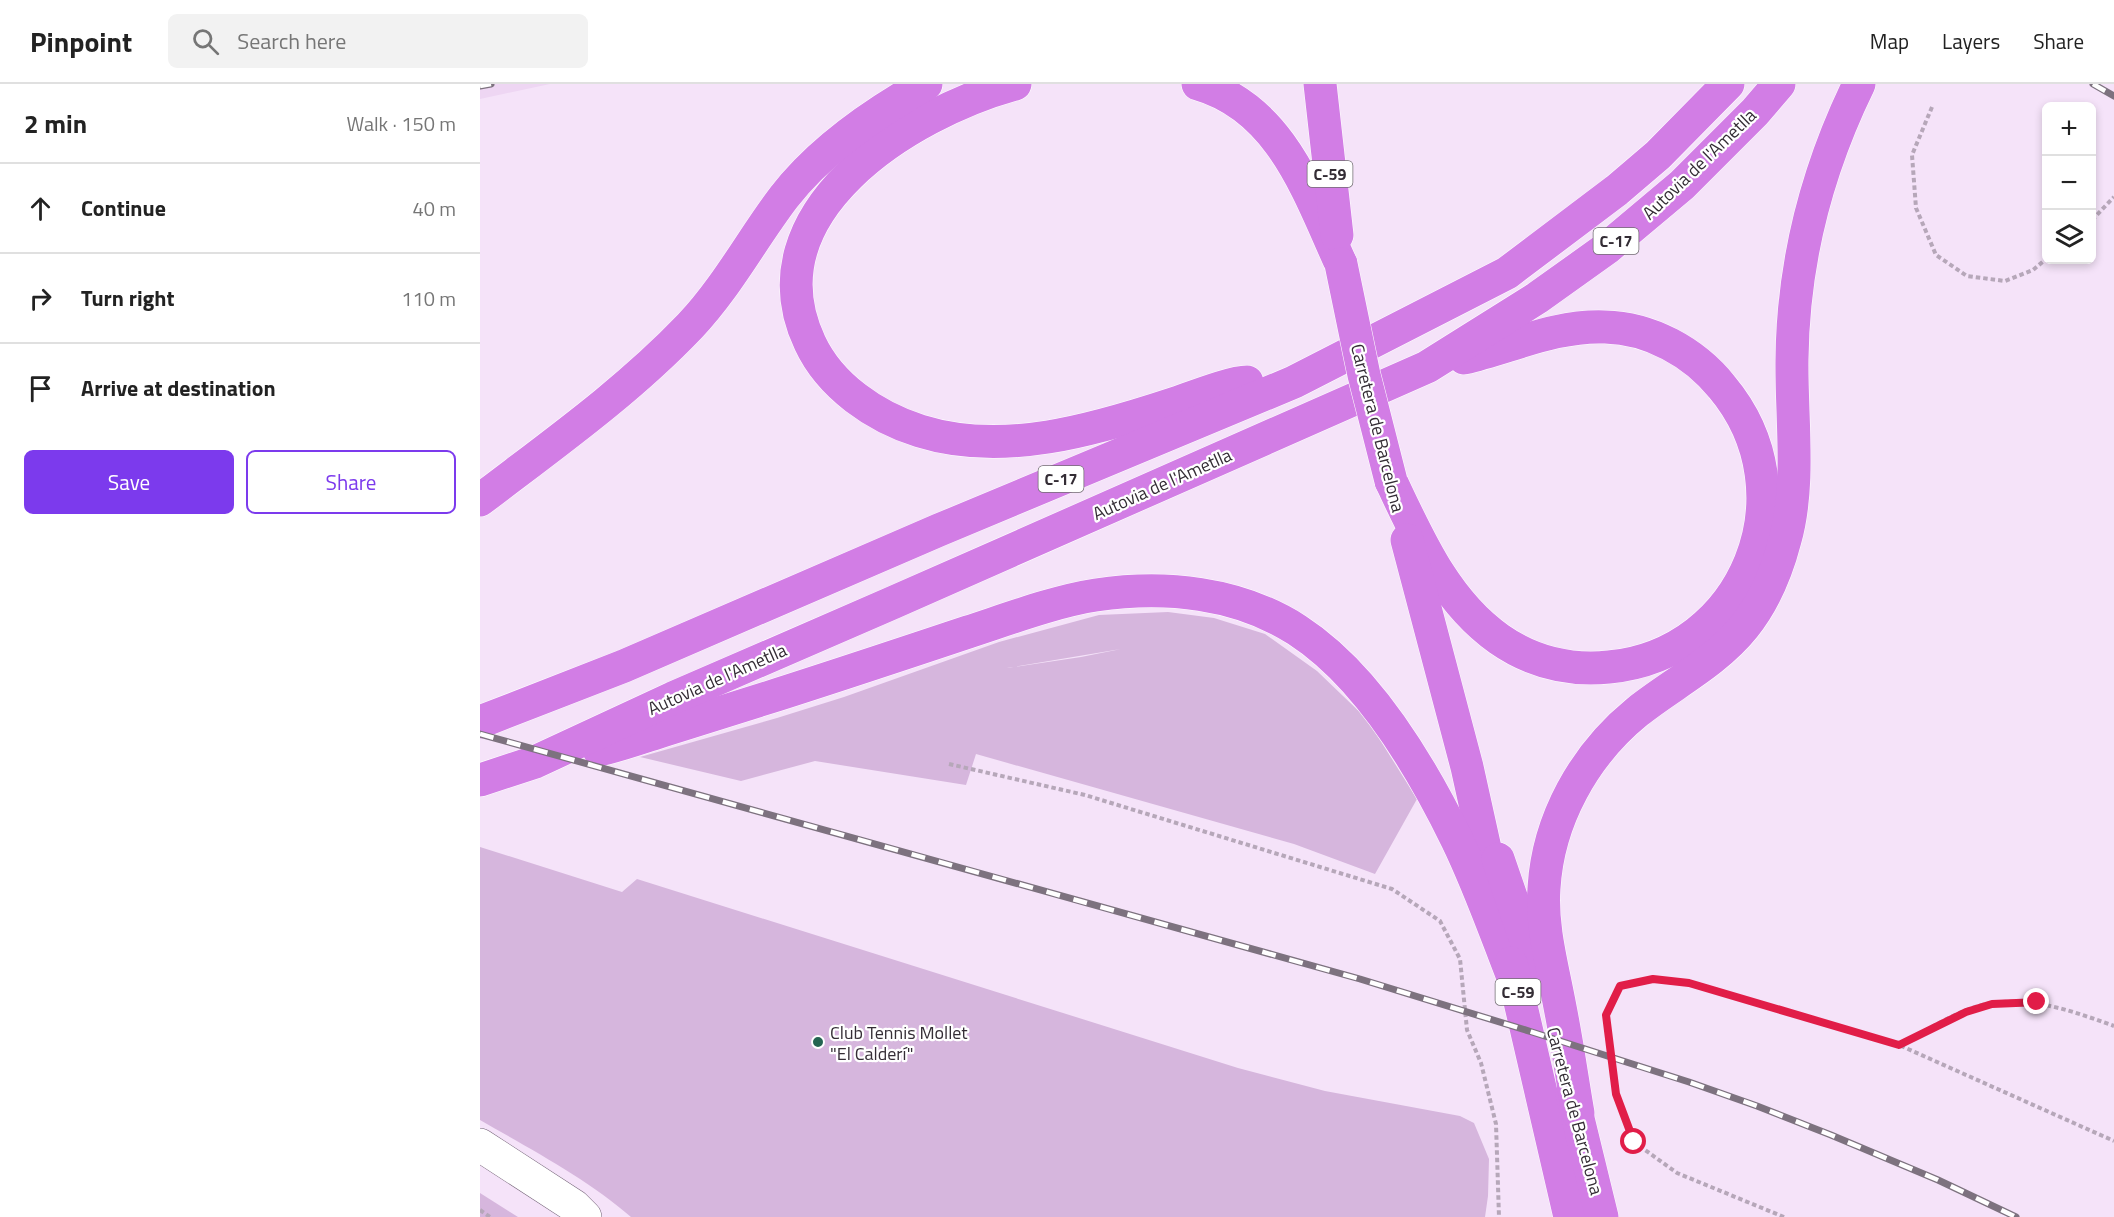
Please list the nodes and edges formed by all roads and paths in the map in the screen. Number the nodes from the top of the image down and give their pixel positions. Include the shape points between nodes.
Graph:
1 (926, 84) edge
2 (1015, 84) edge
3 (1198, 84) edge
4 (1320, 84) edge
5 (1728, 84) edge
6 (1779, 84) edge
7 (1859, 84) edge
8 (1932, 107) dead end
9 (2114, 197) edge
10 (2096, 215) edge
11 (2042, 262) edge
12 (1341, 264) junction
13 (1427, 367) junction
14 (1294, 382) junction
15 (1391, 481) junction
16 (480, 500) edge
17 (480, 722) edge
18 (535, 762) junction
19 (949, 764) dead end
20 (1467, 767) junction
21 (480, 780) edge
22 (1516, 985) junction
23 (2114, 1026) edge
24 (1899, 1045) junction
25 (1578, 1113) junction
26 (2114, 1141) edge
27 (480, 1145) edge
28 (480, 1210) edge
29 (490, 1217) edge
30 (585, 1217) edge
31 (1499, 1217) edge
32 (1570, 1217) edge
33 (1602, 1217) edge
34 (1784, 1217) edge

1 - 16 highway via 870,117 809,170 785,196 742,260 692,323 651,366
2 - 14 highway via 959,104 898,136 833,192 818,213 800,253 795,292 806,334 833,378 858,400 888,418 921,431 992,441 1032,440 1081,431 1242,382
3 - 12 highway via 1232,98 1268,127 1289,157
4 - 12 highway, Carretera de Barcelona / C-59
5 - 14 highway, C-17 via 1658,155 1507,273
6 - 13 highway, Autovia de l'Ametlla / C-17 via 1682,184 1607,248 1538,298
7 - 25 highway via 1820,182 1801,259 1793,324 1791,504 1776,571 1744,628 1698,669 1636,712 1598,751 1564,806 1553,835 1544,889 1549,947
8 - 11 path via 1912,155 1916,208 1936,255 1967,276 2005,281
9 - 10 path
12 - 15 highway, Carretera de Barcelona / C-59, bridge
13 - 15 highway via 1554,331 1582,327 1636,331 1664,341 1711,373 1733,399 1749,428 1764,489 1758,542 1748,568 1719,612 1678,645 1623,666 1570,668 1521,653 1474,618 1433,564
13 - 18 highway, Autovia de l'Ametlla / C-17
14 - 17 highway, C-17 via 624,666
15 - 20 highway, Carretera de Barcelona / C-59
18 - 21 highway, Autovia de l'Ametlla / C-17
18 - 22 highway via 610,748 1094,595 1132,591 1203,594 1238,602 1297,631 1324,651 1377,708 1454,833
19 - 31 path via 1085,795 1392,889 1440,921 1460,959 1467,1030 1481,1063 1496,1124
20 - 22 highway, Carretera de Barcelona / C-59
20 - 25 highway, Carretera de Barcelona / C-59 via 1539,978
22 - 32 highway, Carretera de Barcelona / C-59
23 - 24 path via 2037,1002 1992,1004 1966,1012
24 - 26 path
24 - 34 path via 1689,983 1653,979 1620,986 1606,1015 1616,1094 1634,1142 1677,1173
25 - 33 highway, Carretera de Barcelona / C-59
27 - 30 street
28 - 29 path

